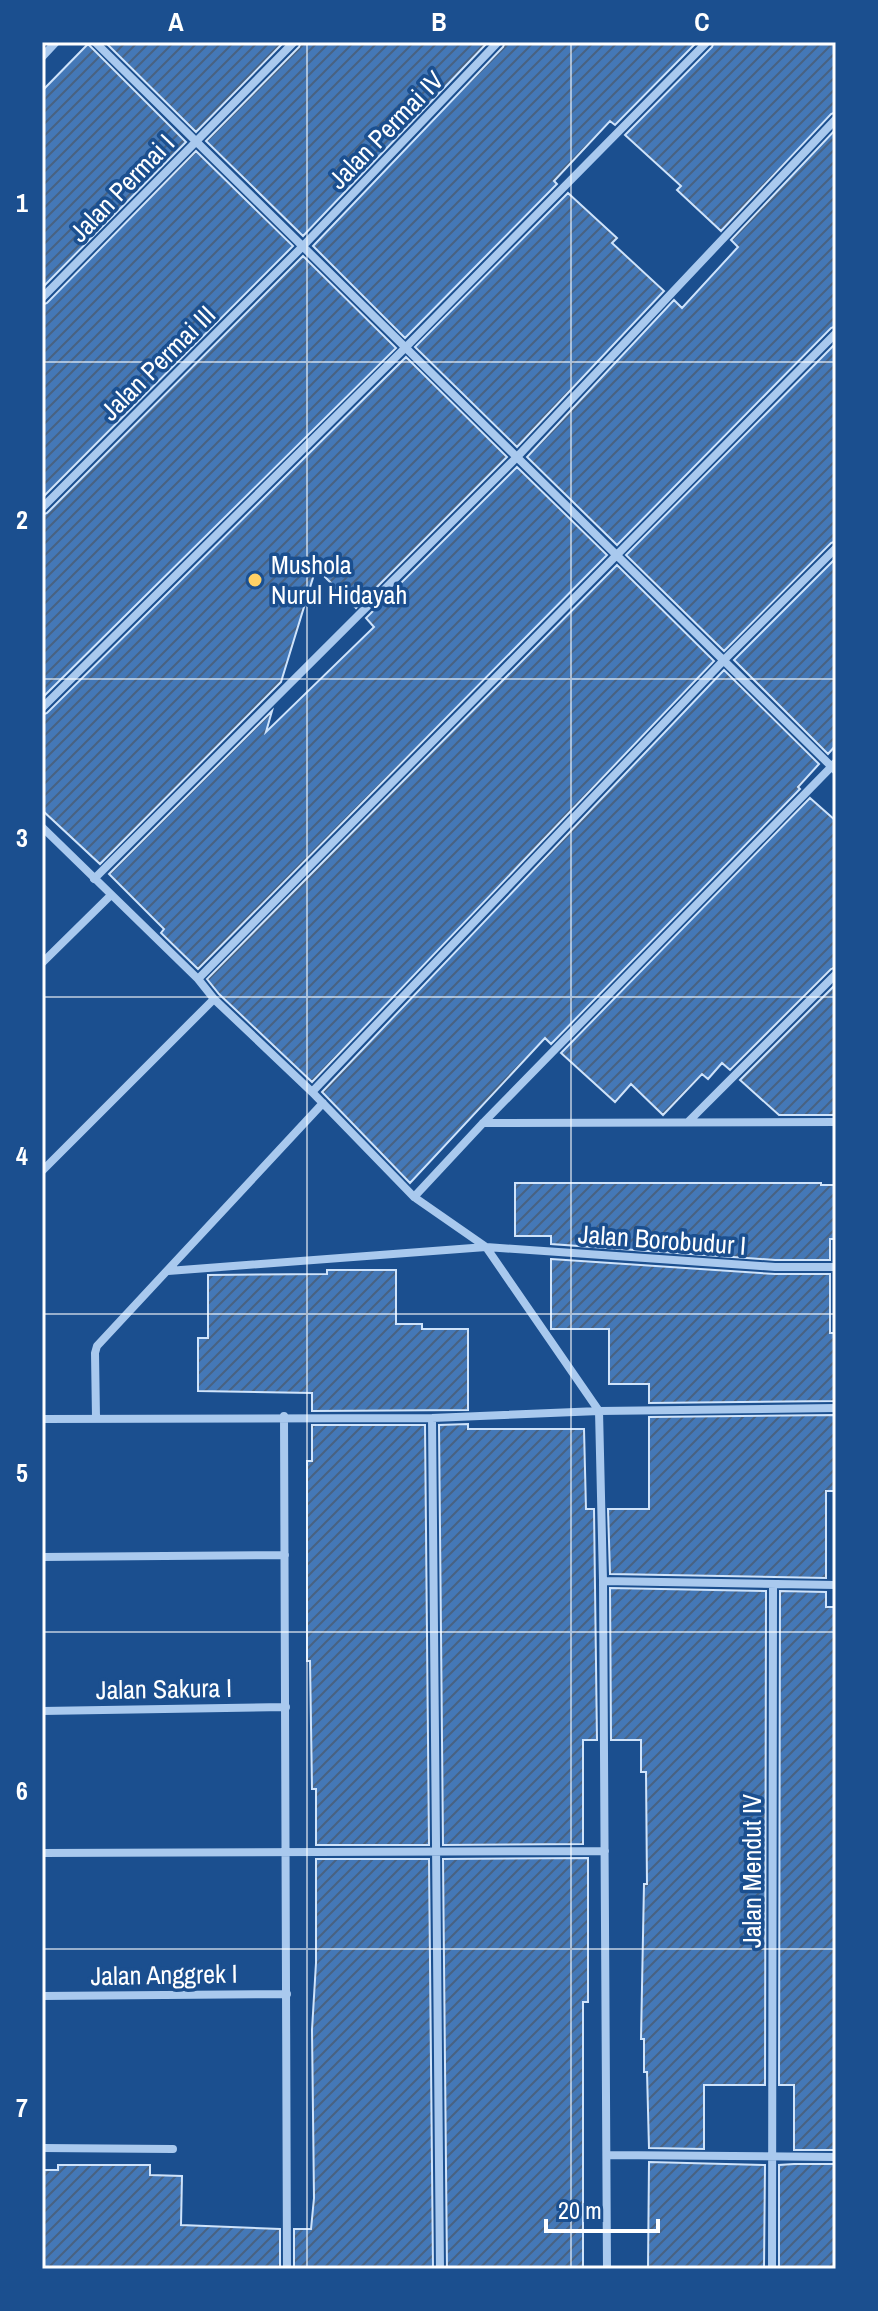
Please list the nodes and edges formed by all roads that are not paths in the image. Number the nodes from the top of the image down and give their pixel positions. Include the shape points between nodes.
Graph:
1 (56, 42) edge
2 (95, 42) edge
3 (294, 42) edge
4 (498, 42) edge
5 (707, 42) edge
6 (42, 57) edge
7 (836, 119) edge
8 (196, 141) junction
9 (303, 246) junction
10 (42, 298) edge
11 (836, 333) edge
12 (406, 347) junction
13 (517, 457) junction
14 (42, 508) edge
15 (836, 548) edge
16 (618, 556) junction
17 (724, 660) junction
18 (42, 708) edge
19 (835, 766) edge
20 (42, 827) edge
21 (94, 879) junction
22 (110, 896) junction
23 (42, 963) edge
24 (836, 974) edge
25 (198, 979) junction
26 (214, 999) junction
27 (312, 1092) junction
28 (323, 1103) junction
29 (688, 1122) junction
30 (836, 1122) edge
31 (483, 1123) junction
32 (42, 1171) edge
33 (414, 1197) junction
34 (486, 1247) junction
35 (836, 1267) edge
36 (168, 1271) junction
37 (836, 1408) edge
38 (599, 1411) junction
39 (284, 1416) junction
40 (96, 1418) junction
41 (432, 1418) junction
42 (42, 1419) edge
43 (285, 1555) junction
44 (42, 1557) edge
45 (603, 1581) junction
46 (773, 1584) junction
47 (836, 1585) edge
48 (286, 1707) junction
49 (42, 1711) edge
50 (437, 1851) junction
51 (605, 1851) junction
52 (288, 1852) junction
53 (42, 1853) edge
54 (287, 1994) junction
55 (42, 1996) edge
56 (42, 2148) edge
57 (173, 2149) dead end
58 (607, 2155) junction
59 (771, 2157) junction
60 (836, 2157) edge
61 (287, 2269) edge
62 (440, 2269) edge
63 (607, 2269) edge
64 (772, 2269) edge

1 - 6 street
2 - 8 street
3 - 8 street, Jalan Permai I
4 - 9 street, Jalan Permai IV
5 - 12 street
7 - 13 street
8 - 9 street
8 - 10 street, Jalan Permai I
9 - 12 street
9 - 14 street, Jalan Permai III
11 - 16 street
12 - 13 street
12 - 18 street
13 - 16 street
13 - 21 street
15 - 17 street
16 - 17 street
16 - 25 street
17 - 19 street
17 - 27 street
19 - 31 street
20 - 21 street
21 - 22 street
22 - 23 street
22 - 25 street
24 - 29 street
25 - 26 street
26 - 27 street
26 - 32 street
27 - 28 street
28 - 33 street
28 - 36 street
29 - 30 street
29 - 31 street
31 - 33 street
33 - 34 street
34 - 35 street, Jalan Borobudur I
34 - 36 street, Jalan Borobudur I
34 - 38 street
36 - 40 street via 97,1346
37 - 38 street
38 - 41 street
38 - 45 street
39 - 40 street
39 - 41 street
39 - 43 street
40 - 42 street
41 - 50 street
43 - 44 street
43 - 48 street
45 - 46 street
45 - 51 street
46 - 47 street
46 - 59 street, Jalan Mendut IV
48 - 49 street, Jalan Sakura I
48 - 52 street
50 - 51 street
50 - 52 street
50 - 62 street
51 - 58 street
52 - 53 street
52 - 54 street
54 - 55 street, Jalan Anggrek I
54 - 61 street
56 - 57 street
58 - 59 street
58 - 63 street
59 - 60 street
59 - 64 street, Jalan Mendut IV

